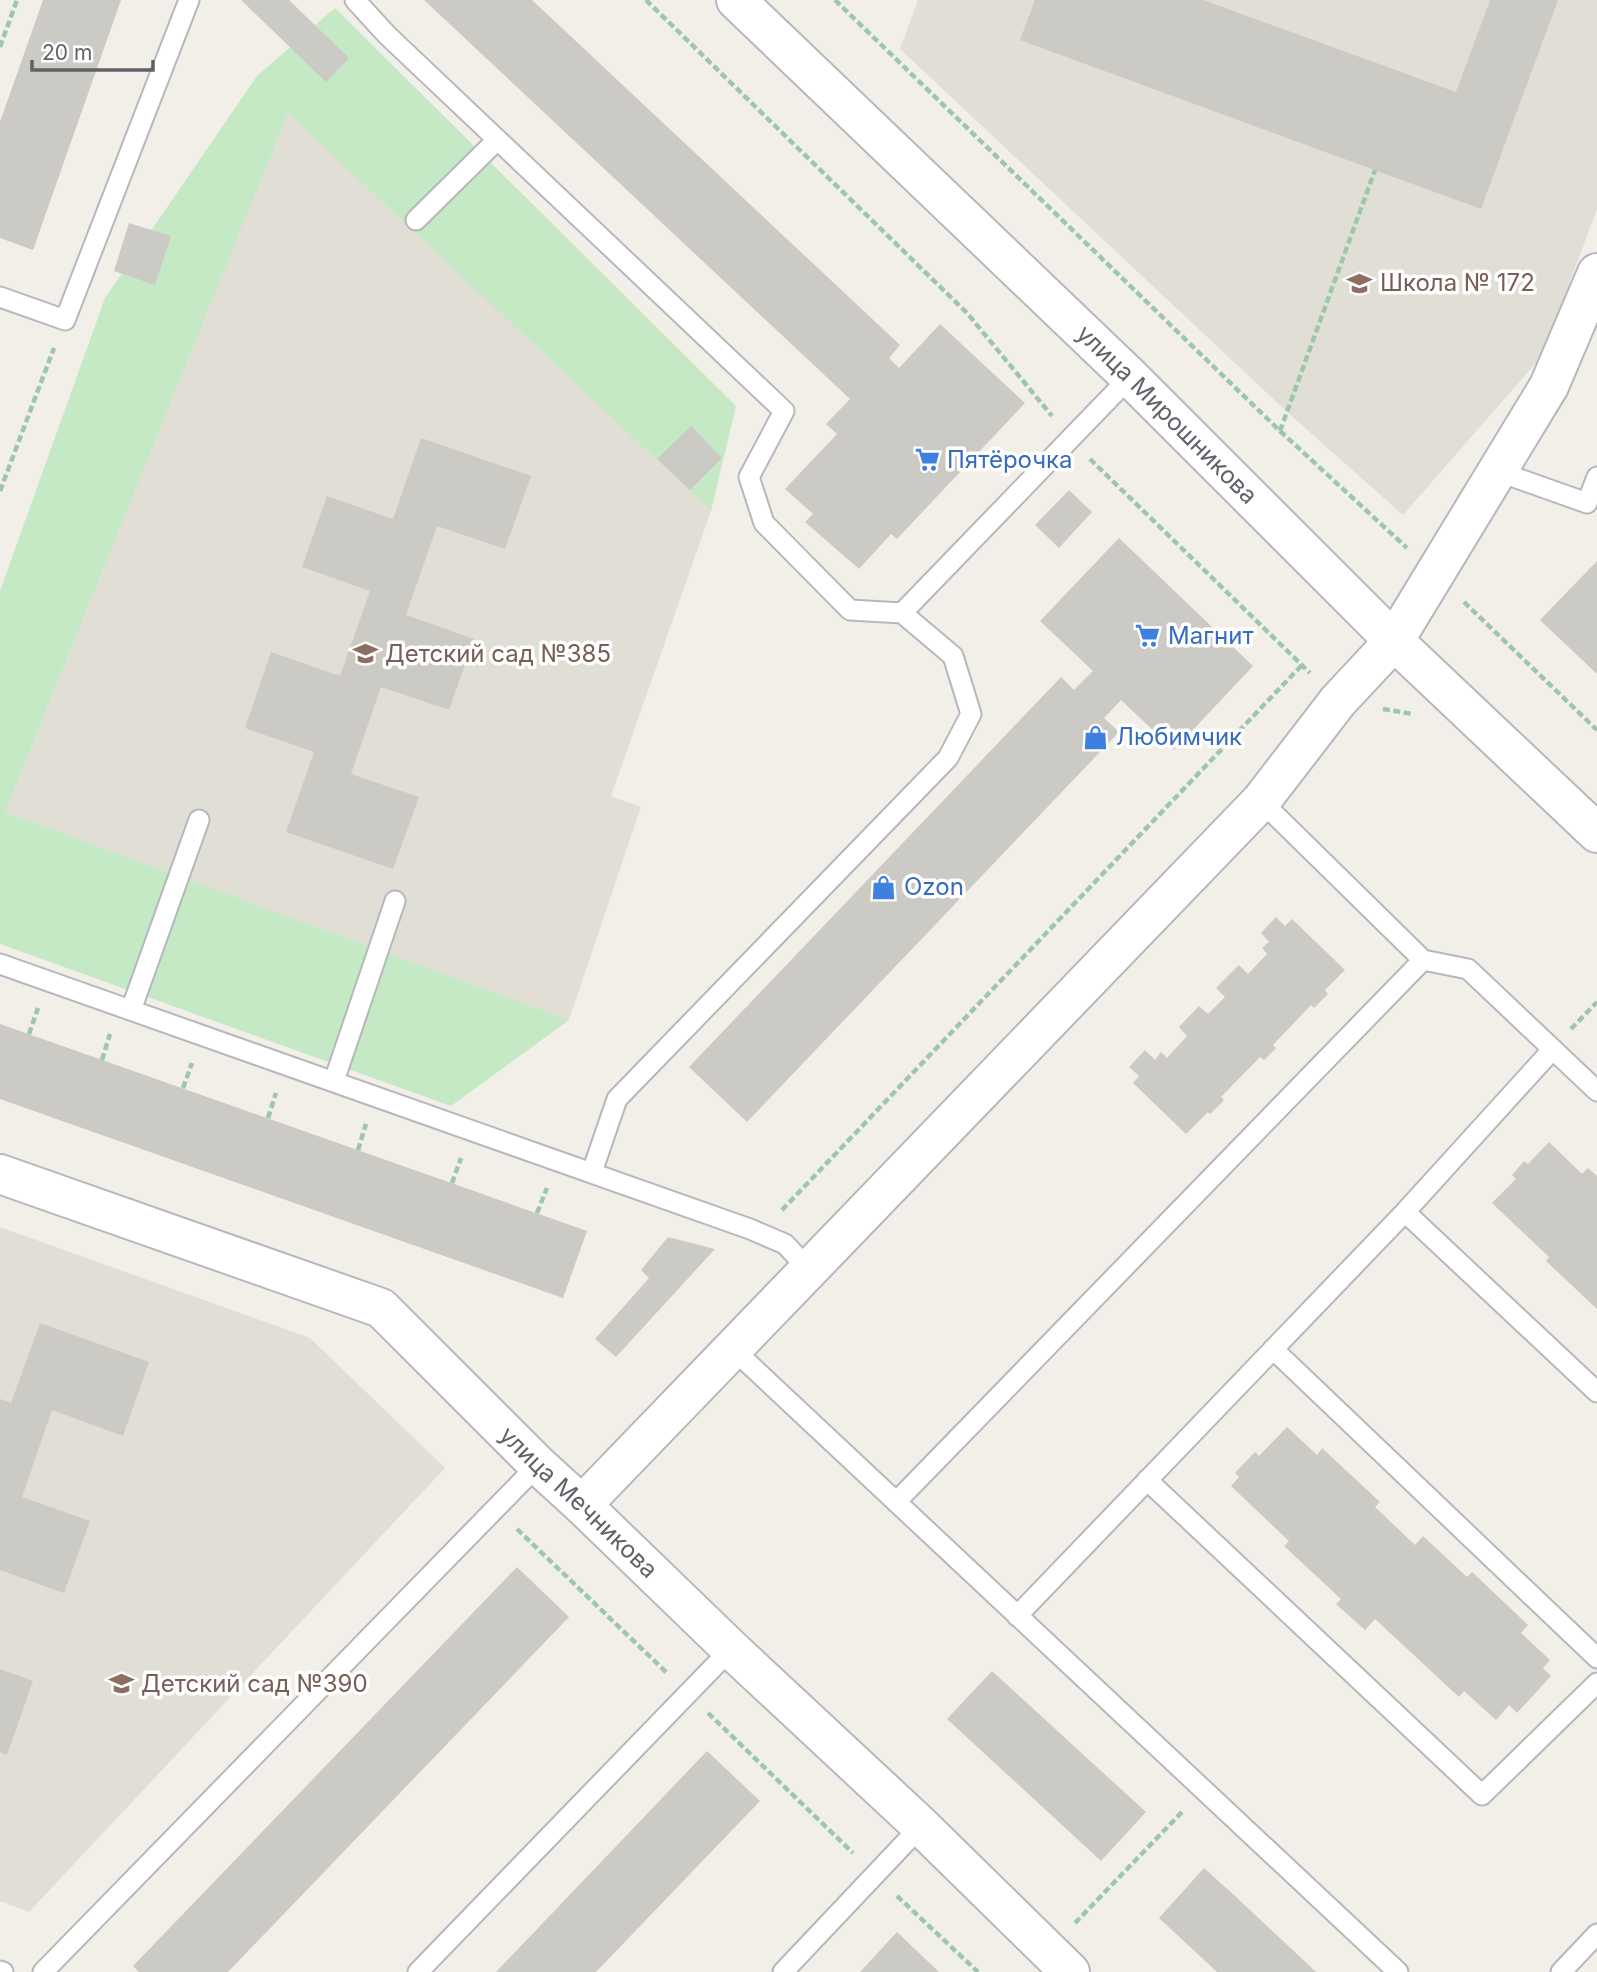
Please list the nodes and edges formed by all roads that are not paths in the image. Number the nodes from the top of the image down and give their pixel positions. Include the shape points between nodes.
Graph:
1 (190, 0) edge
2 (355, 0) edge
3 (736, 0) edge
4 (497, 140) junction
5 (416, 220) dead end
6 (1597, 274) edge
7 (0, 297) edge
8 (1130, 377) junction
9 (1497, 471) junction
10 (1597, 477) edge
11 (902, 613) junction
12 (1394, 641) junction
13 (1261, 802) junction
14 (199, 820) dead end
15 (1597, 833) edge
16 (395, 901) dead end
17 (1423, 960) junction
18 (0, 964) edge
19 (131, 1010) junction
20 (1553, 1049) junction
21 (334, 1081) junction
22 (1597, 1091) edge
23 (592, 1172) junction
24 (0, 1174) edge
25 (1405, 1212) junction
26 (810, 1271) junction
27 (733, 1349) junction
28 (1273, 1349) junction
29 (1597, 1392) edge
30 (538, 1465) junction
31 (1147, 1480) junction
32 (896, 1502) junction
33 (582, 1505) junction
34 (1017, 1616) junction
35 (731, 1649) junction
36 (1597, 1658) edge
37 (1597, 1683) edge
38 (921, 1826) junction
39 (1597, 1934) edge
40 (1059, 1961) edge
41 (43, 1972) edge
42 (418, 1972) edge
43 (783, 1972) edge
44 (1398, 1972) edge
45 (1561, 1972) edge

1 - 7 lane via 65,320
2 - 4 lane
3 - 8 street, улица Мирошникова
4 - 5 lane
4 - 11 lane via 784,411 749,477 764,523 850,610
6 - 9 street via 1549,386
8 - 11 lane
8 - 12 street, улица Мирошникова
9 - 10 lane via 1587,503
9 - 12 street
11 - 23 lane via 953,656 971,714 948,758 617,1098
12 - 13 street via 1338,701
12 - 15 street, улица Мирошникова
13 - 17 lane
13 - 26 street
14 - 19 lane
16 - 21 lane
17 - 20 lane via 1468,968
17 - 32 lane
18 - 19 lane
19 - 21 lane
20 - 22 lane
20 - 25 lane
21 - 23 lane
23 - 26 lane via 785,1244
24 - 30 street, улица Мечникова via 381,1308
25 - 28 lane
25 - 29 lane
26 - 27 street
27 - 32 lane
27 - 33 street
28 - 31 lane
28 - 36 lane
30 - 33 street, улица Мечникова
30 - 41 lane
31 - 34 lane
31 - 37 lane via 1482,1795
32 - 34 lane
33 - 35 street, улица Мечникова
34 - 44 lane
35 - 38 street, улица Мечникова
35 - 42 lane
38 - 40 street, улица Мечникова
38 - 43 lane
39 - 45 lane

